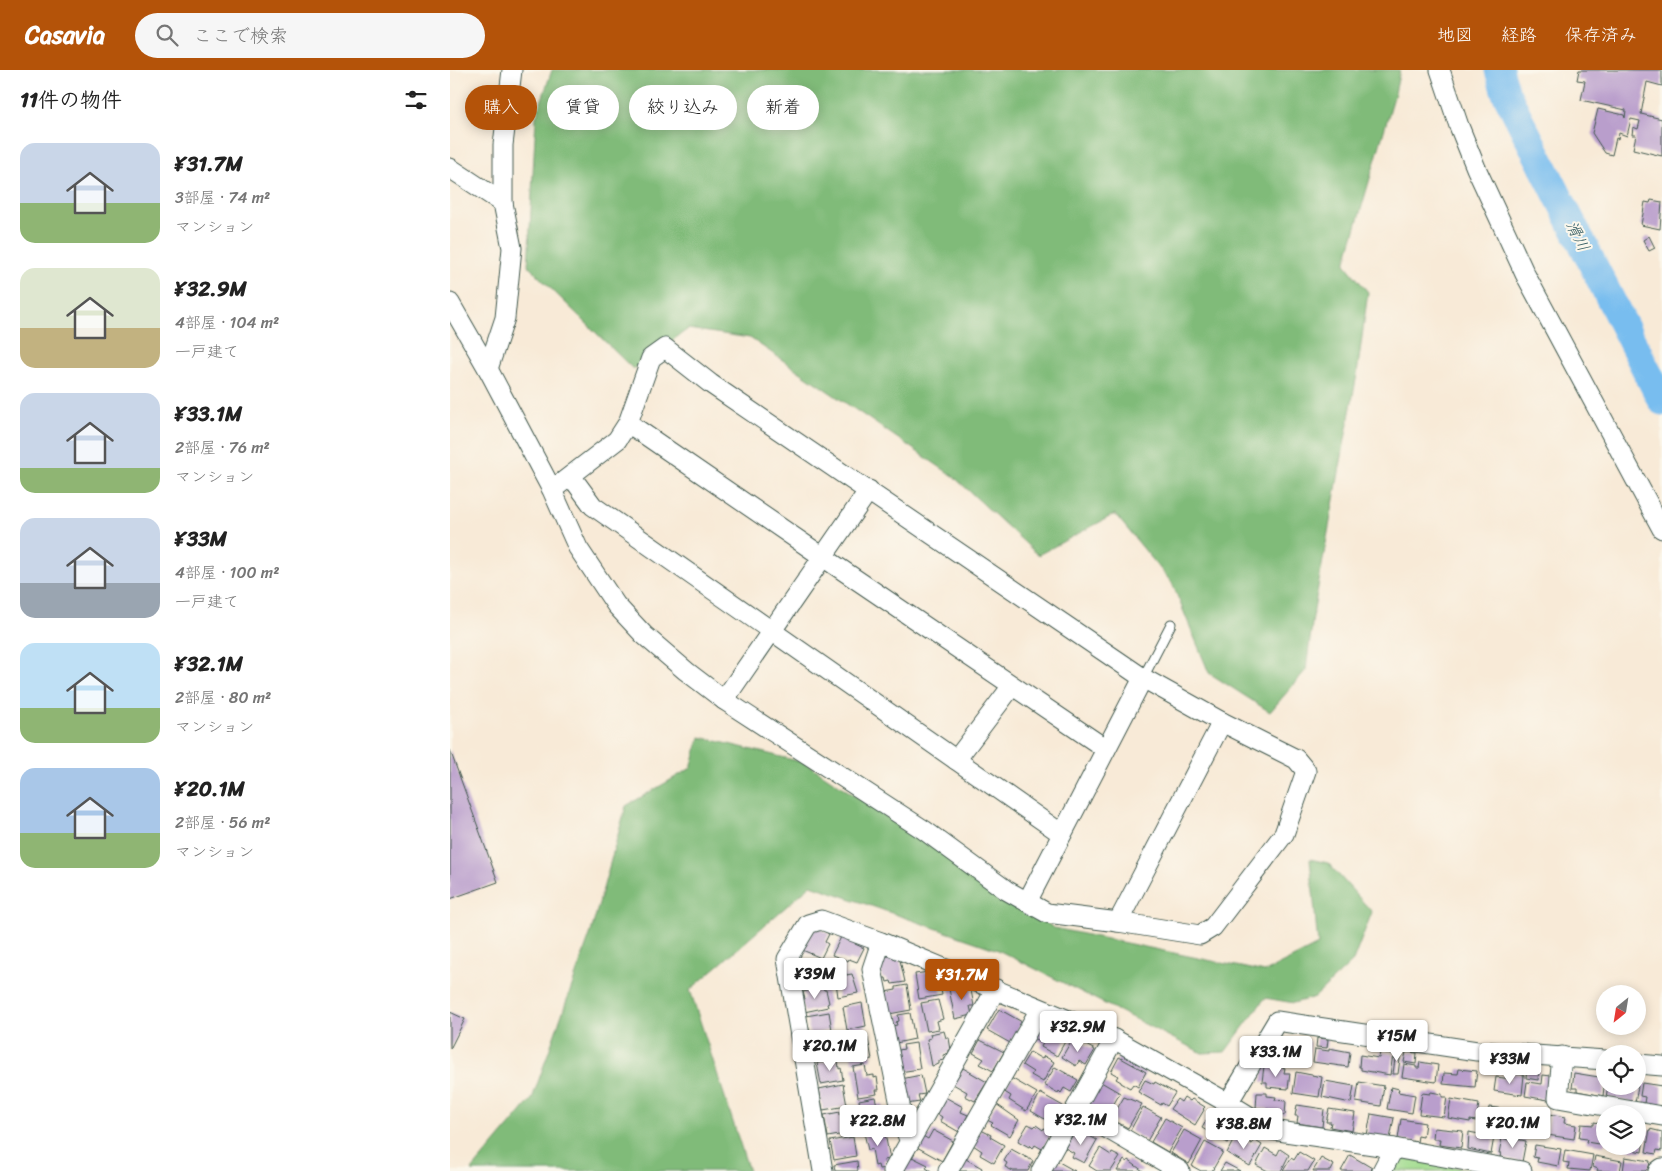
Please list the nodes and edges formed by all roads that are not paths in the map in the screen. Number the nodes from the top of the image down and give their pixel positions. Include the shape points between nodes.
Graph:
1 (512, 70) edge
2 (1440, 70) edge
3 (450, 168) edge
4 (503, 203) junction
5 (450, 303) edge
6 (488, 369) junction
7 (628, 423) junction
8 (571, 476) junction
9 (552, 490) junction
10 (869, 490) junction
11 (1662, 529) edge
12 (822, 557) junction
13 (1171, 624) dead end
14 (771, 632) junction
15 (1143, 678) junction
16 (1012, 686) junction
17 (724, 700) junction
18 (1222, 722) junction
19 (1106, 749) junction
20 (956, 760) junction
21 (1062, 834) junction
22 (1027, 902) junction
23 (1118, 922) junction
24 (881, 942) junction
25 (996, 989) junction
26 (1040, 1009) junction
27 (1114, 1039) junction
28 (1562, 1056) junction
29 (1596, 1059) edge
30 (1646, 1065) edge
31 (1662, 1066) edge
32 (1228, 1103) junction
33 (1075, 1110) junction
34 (1662, 1116) edge
35 (910, 1142) junction
36 (1394, 1148) junction
37 (1662, 1168) edge
38 (823, 1171) edge
39 (893, 1171) edge
40 (948, 1171) edge
41 (1041, 1171) edge
42 (1180, 1171) edge
43 (1382, 1171) edge
44 (1522, 1171) edge
45 (1658, 1171) edge

1 - 4 street via 503,144
2 - 11 street via 1472,159 1521,265
3 - 4 street
4 - 6 street via 512,248 505,318
5 - 6 street
6 - 9 street
7 - 8 street via 617,440
7 - 10 street via 651,358 665,348 711,384
7 - 12 street
8 - 9 street
8 - 14 street via 592,506
9 - 17 street via 578,548 616,605 644,635
10 - 12 street
10 - 15 street
12 - 14 street
12 - 16 street
13 - 15 lane
14 - 17 street
14 - 20 street
15 - 18 street
15 - 19 street
16 - 19 street
16 - 20 street
17 - 22 street via 924,830
18 - 23 street
18 - 23 street via 1296,759 1306,771 1284,834 1213,927 1200,935
19 - 21 street
20 - 21 street
21 - 22 street
22 - 23 street via 1047,913
24 - 25 street
24 - 35 street via 872,969
24 - 38 street via 821,920 808,924 787,959
25 - 26 street
25 - 35 street
26 - 27 street
26 - 40 street
27 - 32 street
27 - 33 street
28 - 29 street
28 - 32 street via 1477,1051 1277,1021
28 - 34 street via 1558,1098
30 - 31 street
32 - 36 street via 1272,1130
33 - 41 street
33 - 42 street
35 - 39 street
36 - 43 street
36 - 44 street
37 - 45 street

